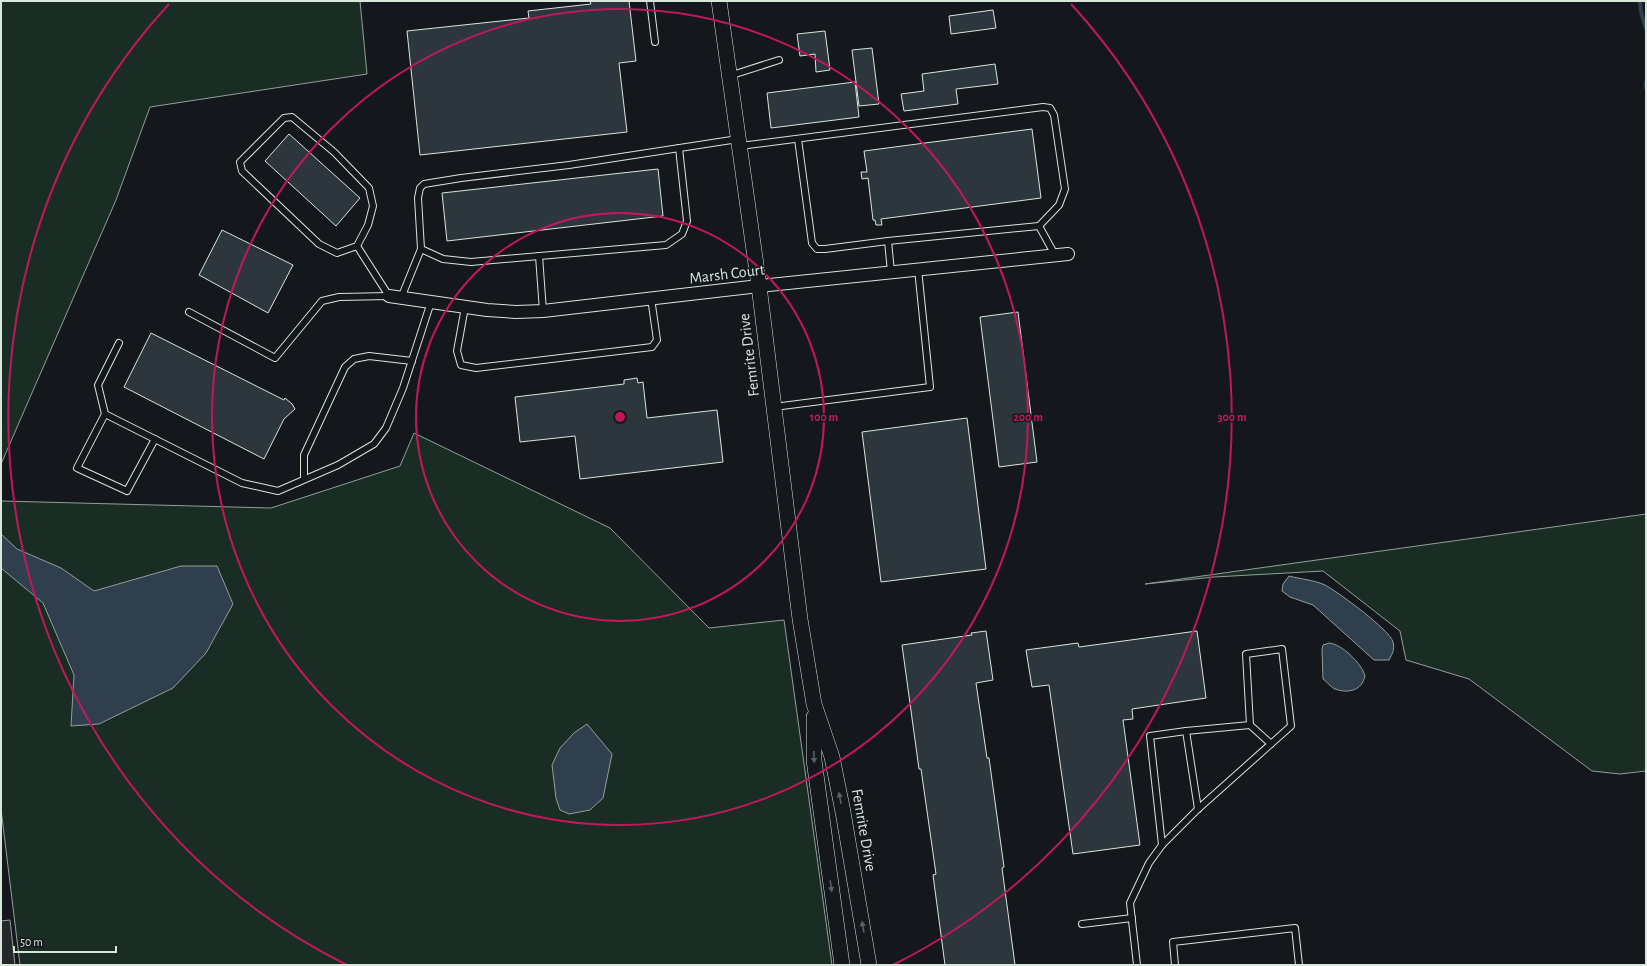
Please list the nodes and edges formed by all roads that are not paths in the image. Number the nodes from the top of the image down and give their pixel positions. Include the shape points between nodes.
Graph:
1 (650, 1) edge
2 (719, 1) edge
3 (655, 42) dead end
4 (779, 60) dead end
5 (729, 76) junction
6 (798, 139) junction
7 (738, 143) junction
8 (679, 148) junction
9 (1039, 226) junction
10 (888, 241) junction
11 (357, 246) junction
12 (421, 249) junction
13 (1068, 254) dead end
14 (1055, 255) junction
15 (539, 256) junction
16 (918, 269) junction
17 (892, 272) junction
18 (759, 286) junction
19 (395, 297) junction
20 (651, 298) junction
21 (431, 302) junction
22 (465, 307) junction
23 (543, 311) junction
24 (189, 312) dead end
25 (119, 343) dead end
26 (412, 361) junction
27 (774, 407) junction
28 (105, 414) junction
29 (155, 439) junction
30 (304, 479) junction
31 (814, 704) junction
32 (1250, 725) junction
33 (1186, 731) junction
34 (1272, 744) junction
35 (1198, 809) junction
36 (1162, 845) junction
37 (1132, 918) junction
38 (1082, 924) dead end
39 (842, 965) edge
40 (869, 965) edge
41 (1136, 965) edge
42 (1175, 965) edge
43 (1299, 965) edge

1 - 3 lane
2 - 5 street, Femrite Drive
4 - 5 lane
5 - 7 street, Femrite Drive
6 - 7 lane
6 - 9 lane via 1050,108 1054,115 1065,189 1059,206
6 - 10 lane via 812,243 817,249
7 - 8 lane
7 - 18 street, Femrite Drive
8 - 12 lane via 424,184 420,188 418,198
8 - 15 lane via 687,220 682,234 666,245
9 - 10 lane
9 - 14 lane
10 - 17 lane
11 - 11 lane via 368,225 373,206 368,188 334,152 292,117 284,118 240,162 242,171 319,244 337,253
11 - 19 lane
12 - 15 lane via 443,259 471,262
12 - 19 lane
13 - 14 street, Marsh Court
14 - 16 street, Marsh Court
15 - 23 lane
16 - 17 street, Marsh Court
16 - 27 lane via 930,387
17 - 18 street, Marsh Court
18 - 20 street, Marsh Court
18 - 27 street, Femrite Drive
19 - 21 street, Marsh Court
19 - 24 lane via 339,297 322,301 274,358
20 - 22 lane via 657,340 652,347 476,368 460,365 457,351
20 - 23 street, Marsh Court
21 - 22 street, Marsh Court
21 - 26 lane
22 - 23 street, Marsh Court via 516,312
25 - 28 lane via 98,385
26 - 30 lane via 386,428 374,444 338,465
26 - 30 lane via 369,356 354,359 345,367 304,455
27 - 31 street, Femrite Drive via 800,619
28 - 29 lane
28 - 29 lane via 77,468 127,492
29 - 30 lane via 242,483 278,491
31 -> 39 street, Femrite Drive via 814,760
40 -> 31 street, Femrite Drive via 832,757
32 - 33 lane
32 - 34 lane
32 - 34 lane via 1246,654 1282,649 1291,726
33 - 35 lane
33 - 36 lane via 1150,736
34 - 35 lane
35 - 36 lane
36 - 37 lane via 1149,863 1130,902
37 - 38 lane
37 - 41 lane
42 - 43 lane via 1173,942 1295,928

